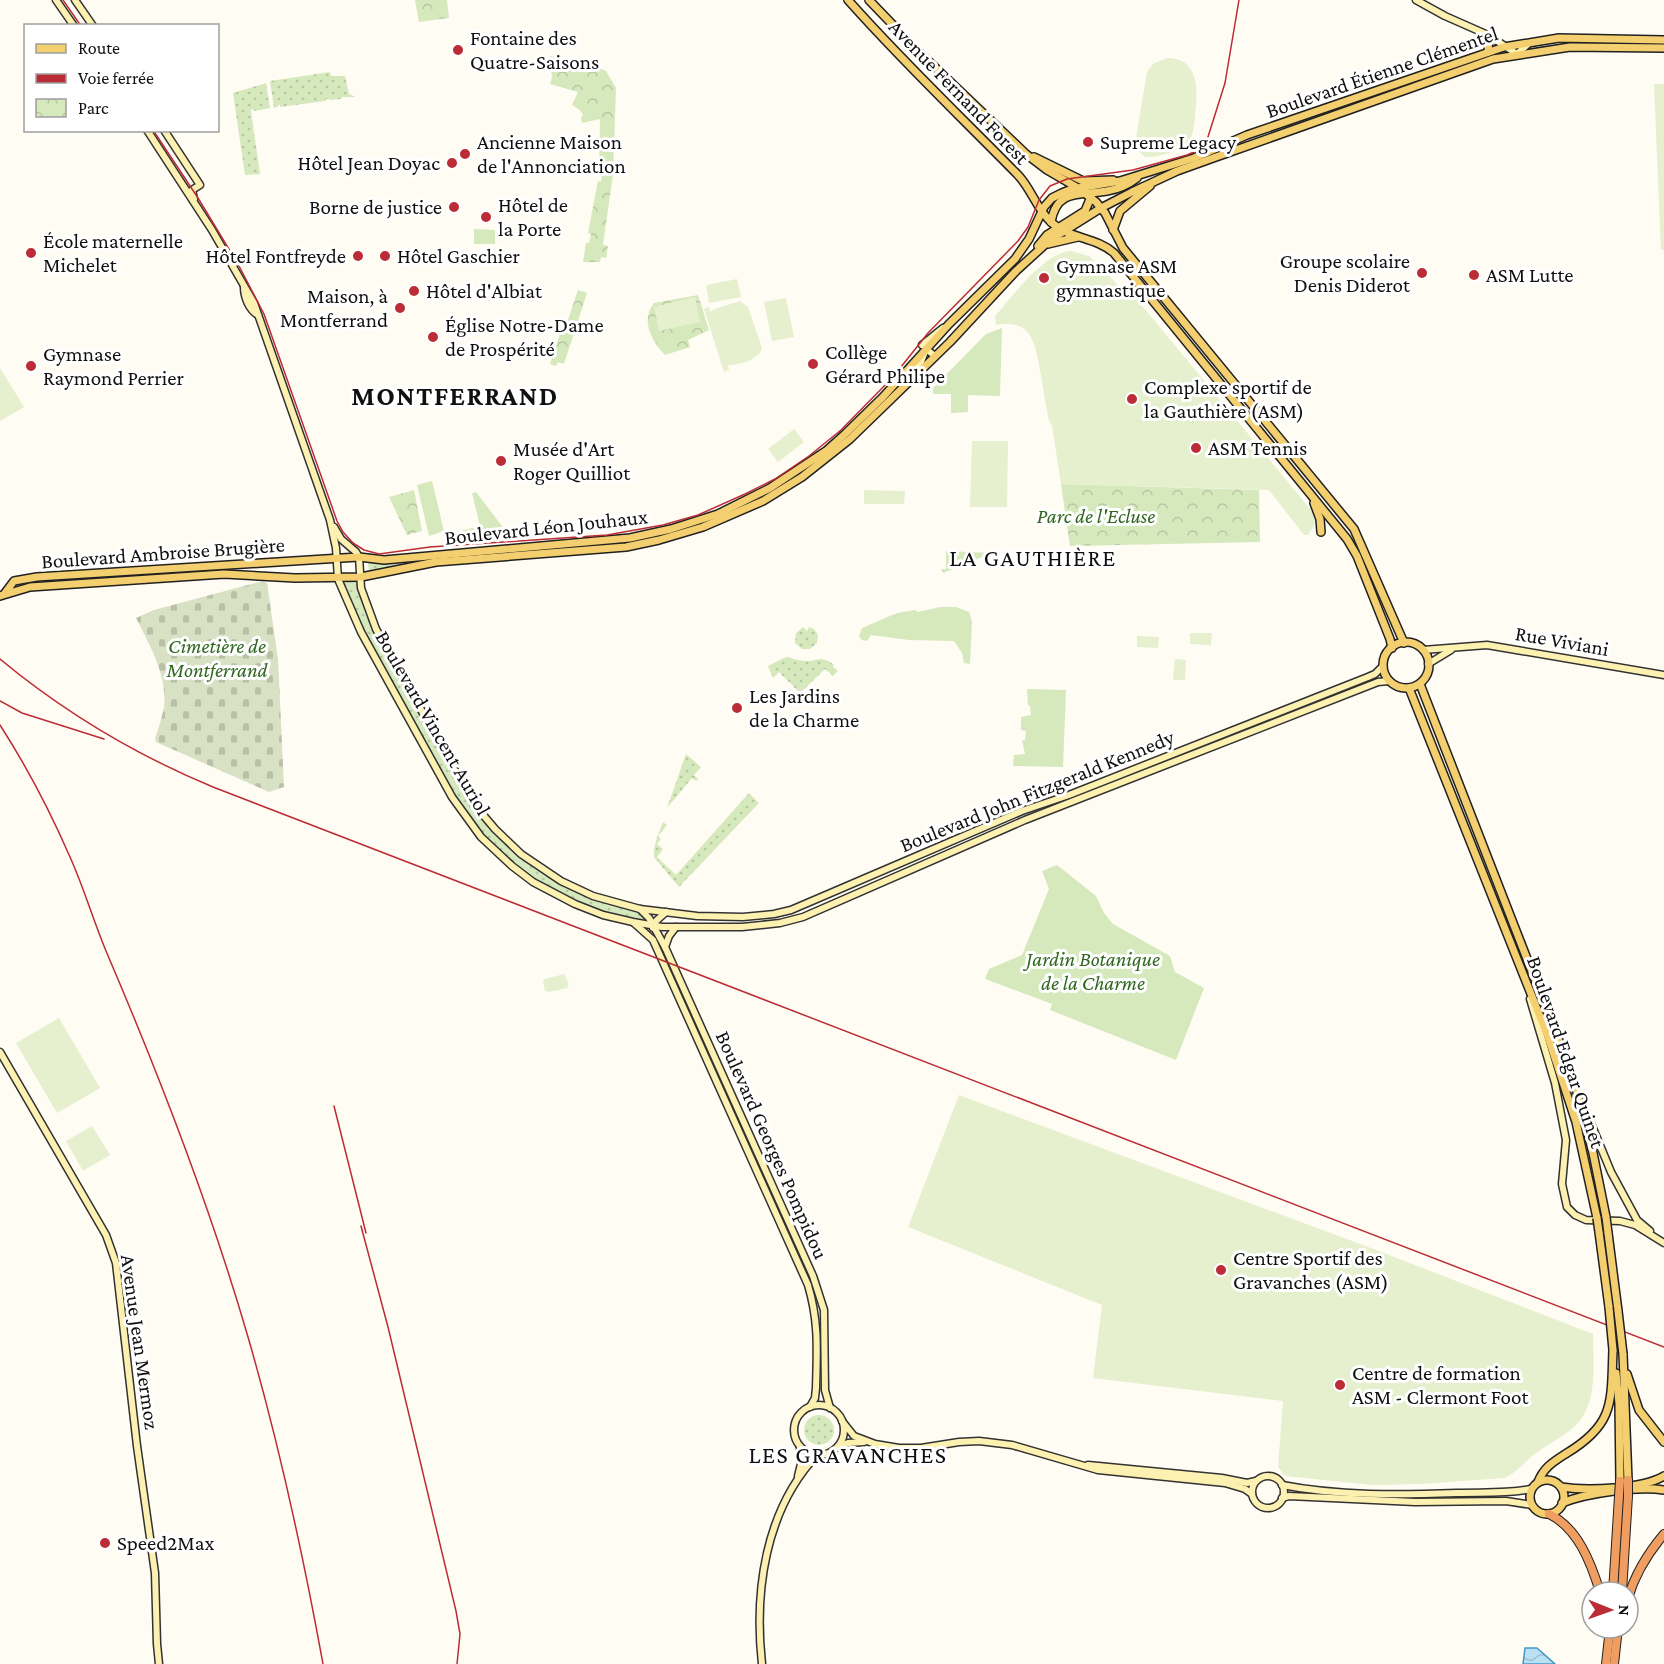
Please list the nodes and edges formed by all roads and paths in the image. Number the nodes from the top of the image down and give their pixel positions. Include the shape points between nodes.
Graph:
1 (56, 0) edge
2 (75, 0) edge
3 (848, 0) edge
4 (869, 0) edge
5 (1416, 0) edge
6 (73, 24) edge
7 (92, 24) edge
8 (1489, 36) junction
9 (1664, 40) edge
10 (1528, 44) junction
11 (1503, 47) junction
12 (1664, 48) edge
13 (1488, 51) junction
14 (1516, 54) junction
15 (1493, 59) junction
16 (148, 132) edge
17 (165, 132) edge
18 (1026, 154) junction
19 (1145, 174) junction
20 (1120, 181) junction
21 (1154, 182) junction
22 (1078, 188) junction
23 (1088, 195) junction
24 (195, 203) junction
25 (1101, 208) junction
26 (1041, 211) junction
27 (1051, 222) junction
28 (1061, 229) junction
29 (1113, 230) junction
30 (1080, 237) junction
31 (1042, 245) junction
32 (1031, 255) junction
33 (924, 347) junction
34 (935, 356) junction
35 (906, 383) junction
36 (1302, 483) junction
37 (330, 520) junction
38 (1321, 532) dead end
39 (534, 546) junction
40 (542, 554) junction
41 (520, 555) junction
42 (359, 557) junction
43 (333, 558) junction
44 (364, 576) junction
45 (338, 579) junction
46 (3, 595) edge
47 (1404, 643) junction
48 (1392, 648) junction
49 (1454, 649) junction
50 (1423, 650) junction
51 (1428, 664) junction
52 (1383, 666) junction
53 (1664, 675) edge
54 (1389, 681) junction
55 (1420, 684) junction
56 (1409, 688) junction
57 (1310, 700) junction
58 (1298, 712) junction
59 (640, 909) junction
60 (666, 912) junction
61 (697, 916) joint
62 (633, 922) junction
63 (654, 926) junction
64 (676, 927) junction
65 (707, 928) joint
66 (652, 940) junction
67 (664, 947) junction
68 (1522, 970) junction
69 (0, 1052) edge
70 (1576, 1089) junction
71 (1664, 1241) edge
72 (1613, 1350) junction
73 (1623, 1354) junction
74 (810, 1407) junction
75 (830, 1408) junction
76 (842, 1421) junction
77 (868, 1442) junction
78 (1664, 1442) edge
79 (800, 1447) junction
80 (835, 1449) junction
81 (817, 1455) junction
82 (1070, 1463) junction
83 (1664, 1476) edge
84 (798, 1480) junction
85 (1256, 1481) junction
86 (1624, 1481) junction
87 (1538, 1482) junction
88 (1282, 1485) junction
89 (1561, 1487) junction
90 (1531, 1489) junction
91 (1664, 1490) edge
92 (1252, 1494) junction
93 (1623, 1496) junction
94 (1282, 1498) junction
95 (1562, 1503) junction
96 (1532, 1505) junction
97 (1549, 1514) junction
98 (1664, 1535) edge
99 (1596, 1580) edge
100 (1614, 1580) edge
101 (1622, 1580) edge
102 (1634, 1580) edge
103 (1604, 1640) edge
104 (1608, 1640) edge
105 (1617, 1640) edge
106 (159, 1664) edge
107 (762, 1664) edge
108 (1604, 1664) edge
109 (1614, 1664) edge

1 - 6 main road
2 - 7 main road
3 - 26 main road, Avenue Fernand Forest via 1022,180
4 - 18 main road, Avenue Fernand Forest
5 - 8 main road
8 - 11 main road
8 - 13 main road
9 - 10 main road, Boulevard Étienne Clémentel via 1568,38
10 - 11 main road, Boulevard Étienne Clémentel
10 - 14 main road
11 - 13 main road, Boulevard Étienne Clémentel
11 - 14 main road
11 - 15 main road
12 - 14 main road, Boulevard Étienne Clémentel via 1589,46
13 - 19 main road, Boulevard Étienne Clémentel
14 - 15 main road, Boulevard Étienne Clémentel
15 - 21 main road, Boulevard Étienne Clémentel
16 - 24 main road
17 - 24 main road via 200,185 192,190
18 - 20 main road via 1081,181
18 - 22 main road
19 - 20 main road, Boulevard Étienne Clémentel
19 - 23 main road via 1126,186
20 - 22 main road
21 - 25 main road, Boulevard Étienne Clémentel
21 - 29 main road via 1120,212
22 - 23 main road
22 - 26 main road via 1052,198
23 - 25 main road
23 - 27 main road via 1069,196 1060,202
23 - 28 main road via 1085,211
24 - 37 main road via 254,303
25 - 28 main road, Boulevard Étienne Clémentel
25 - 29 main road
26 - 27 main road
26 - 33 main road, Boulevard Léon Jouhaux via 1025,246
27 - 28 main road
28 - 30 main road
28 - 31 main road
28 - 32 main road via 1042,239
29 - 47 main road via 1130,257 1354,529
30 - 31 main road
30 - 36 main road via 1100,243 1114,253
31 - 32 main road
32 - 34 main road, Boulevard Léon Jouhaux
33 - 34 main road
33 - 35 main road, Boulevard Léon Jouhaux via 921,362
33 - 39 main road, Boulevard Léon Jouhaux via 883,397 826,451 758,495 699,521 651,534
34 - 35 main road, Boulevard Léon Jouhaux
35 - 40 main road, Boulevard Léon Jouhaux via 850,439 802,477 753,507 659,540
36 - 38 main road via 1316,506
36 - 48 main road via 1357,555
37 - 42 main road via 341,539
37 - 43 main road
39 - 40 main road
39 - 41 main road
39 - 42 main road, Boulevard Léon Jouhaux via 384,560
40 - 41 main road, Boulevard Léon Jouhaux
41 - 44 main road, Boulevard Léon Jouhaux via 436,561
42 - 43 main road, Boulevard Léon Jouhaux
42 - 44 main road
43 - 45 main road, Boulevard Vincent Auriol
43 - 46 main road, Boulevard Ambroise Brugière via 37,577 14,581
44 - 45 main road, Boulevard Ambroise Brugière
44 - 59 main road, Boulevard Vincent Auriol via 365,603 376,628 485,819 521,854 561,881 593,896
45 - 46 main road, Boulevard Ambroise Brugière via 224,574 38,586
45 - 62 main road, Boulevard Vincent Auriol via 361,632 452,797 481,837 512,866 554,894 587,909
47 - 48 main road
47 - 50 main road
48 - 52 main road
49 - 50 main road, Rue Viviani
49 - 51 main road, Rue Viviani
49 - 53 main road, Rue Viviani via 1487,645
50 - 51 main road
51 - 55 main road via 1427,675
52 - 54 main road
52 - 57 main road, Boulevard John Fitzgerald Kennedy via 1376,674
54 - 56 main road
54 - 58 main road, Boulevard John Fitzgerald Kennedy
55 - 56 main road
55 - 70 main road, Boulevard Edgar Quinet
56 - 68 main road, Boulevard Edgar Quinet
57 - 58 main road
57 - 61 main road, Boulevard John Fitzgerald Kennedy via 1022,811 791,910 751,917
58 - 65 main road, Boulevard John Fitzgerald Kennedy via 1025,820 803,917 780,923
59 - 60 main road, Boulevard Vincent Auriol
59 - 63 main road, Boulevard Georges Pompidou
60 - 61 main road, Boulevard Vincent Auriol
60 - 63 main road
62 - 63 main road, Boulevard Vincent Auriol
62 - 66 main road, Boulevard Georges Pompidou
63 - 64 main road, Boulevard Vincent Auriol
63 - 66 main road
63 - 67 main road, Boulevard Georges Pompidou
64 - 65 main road, Boulevard Vincent Auriol
64 - 67 main road
66 - 74 main road, Boulevard Georges Pompidou via 808,1285 817,1325 816,1388
67 - 75 main road, Boulevard Georges Pompidou via 816,1287 824,1310 825,1390
68 - 71 main road via 1563,1119 1566,1140 1562,1184 1567,1206 1586,1220 1635,1225
68 - 72 main road, Boulevard Edgar Quinet, bridge via 1576,1122 1597,1218
69 - 106 main road, Avenue Jean Mermoz via 106,1235 116,1263 155,1573
70 - 71 main road via 1602,1153 1637,1220
70 - 73 main road, Boulevard Edgar Quinet, bridge via 1606,1217
72 - 86 main road, Boulevard Edgar Quinet
72 - 87 main road via 1610,1403 1601,1424 1584,1443 1547,1465
73 - 78 main road via 1639,1410
73 - 86 main road
74 - 75 main road
74 - 79 main road via 798,1416 794,1427
75 - 76 main road
76 - 77 main road via 854,1436
76 - 80 main road via 843,1436
77 - 80 main road via 848,1443
77 - 82 main road via 921,1448 979,1441 1012,1445
79 - 81 main road
79 - 84 main road
80 - 81 main road
81 - 84 main road
82 - 85 main road
82 - 92 main road via 1098,1470 1225,1483
83 - 89 main road via 1646,1483 1589,1489
84 - 107 main road via 776,1525 763,1569 759,1604
85 - 88 main road via 1269,1477
85 - 92 main road
86 - 93 highway, bridge
87 - 89 main road via 1553,1480
87 - 90 main road
88 - 90 main road via 1415,1494
88 - 94 main road
89 - 95 main road
90 - 96 main road
91 - 95 main road via 1589,1494
92 - 94 main road via 1256,1503 1266,1508 1274,1507
93 - 100 highway
93 - 101 highway
94 - 96 main road via 1506,1501
95 - 97 main road
96 - 97 main road
97 - 99 highway via 1566,1524
98 - 102 highway
103 - 108 highway
104 - 108 highway
105 - 109 highway

